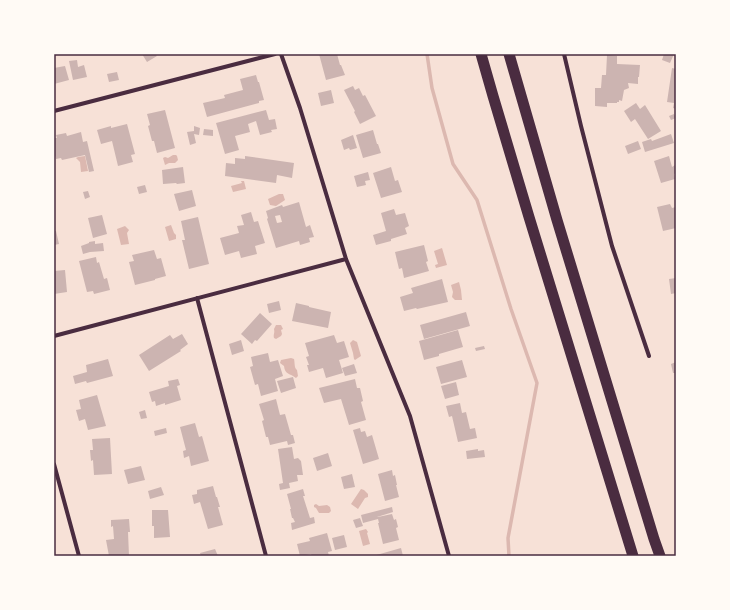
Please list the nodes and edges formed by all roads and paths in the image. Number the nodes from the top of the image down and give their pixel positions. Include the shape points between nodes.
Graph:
1 (275, 54) edge
2 (281, 54) edge
3 (482, 54) edge
4 (509, 54) edge
5 (564, 54) edge
6 (54, 111) edge
7 (346, 259) junction
8 (197, 298) junction
9 (54, 336) edge
10 (649, 356) dead end
11 (54, 464) edge
12 (79, 556) edge
13 (266, 556) edge
14 (449, 556) edge
15 (632, 556) edge
16 (660, 556) edge

1 - 6 street
2 - 7 street
3 - 15 highway
4 - 16 highway
5 - 10 street via 612,246
7 - 8 street
7 - 14 street via 410,416
8 - 9 street
8 - 13 street
11 - 12 street

